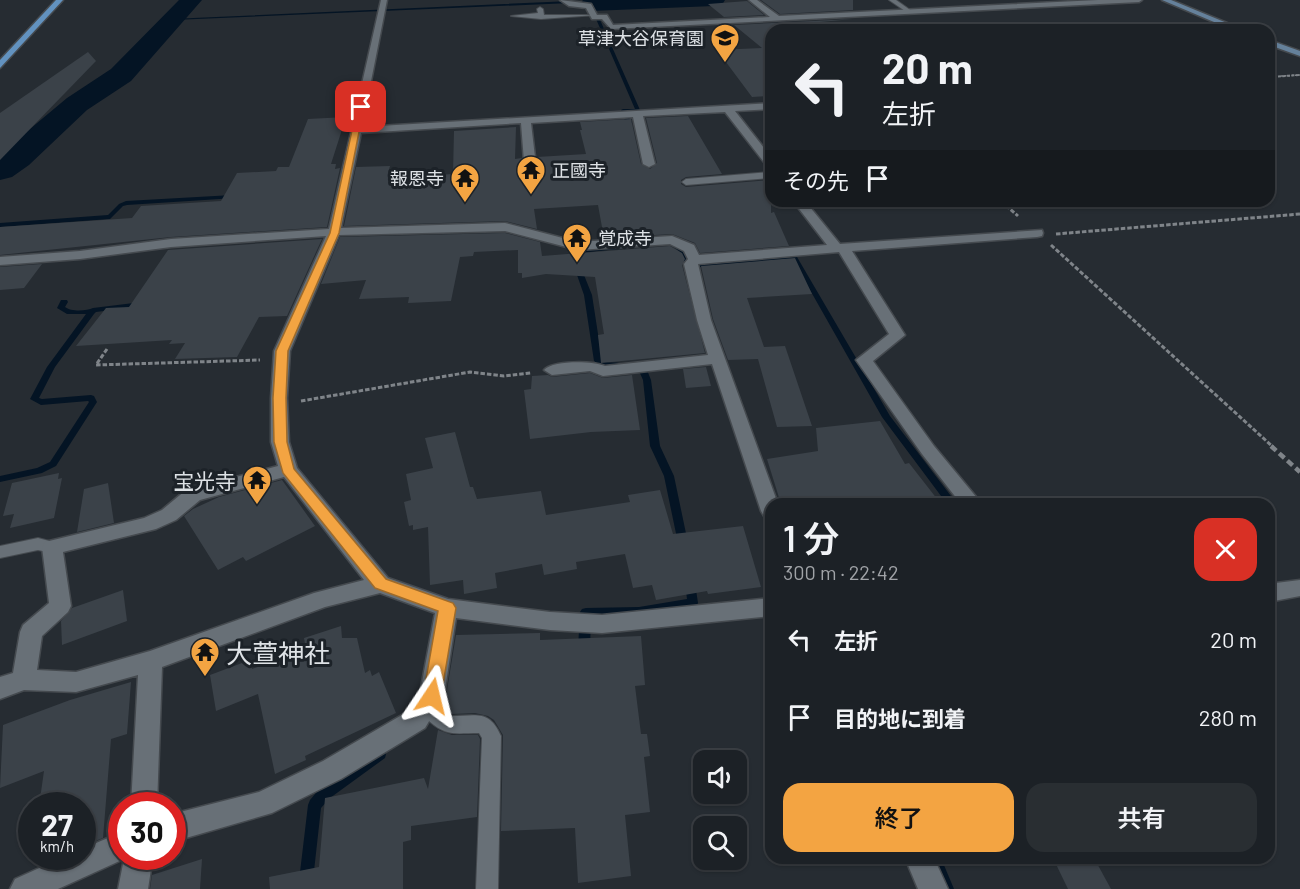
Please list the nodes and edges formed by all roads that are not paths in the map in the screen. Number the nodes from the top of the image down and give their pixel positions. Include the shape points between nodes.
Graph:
1 (60, 0) edge
2 (384, 0) edge
3 (563, 0) edge
4 (752, 0) edge
5 (892, 0) edge
6 (950, 0) edge
7 (1139, 0) edge
8 (1165, 0) edge
9 (1078, 1) edge
10 (966, 9) junction
11 (910, 12) junction
12 (593, 15) junction
13 (514, 16) dead end
14 (778, 18) junction
15 (785, 24) edge
16 (1225, 24) edge
17 (1275, 44) edge
18 (1300, 54) edge
19 (0, 65) edge
20 (765, 106) edge
21 (728, 109) junction
22 (637, 114) junction
23 (526, 120) junction
24 (356, 130) junction
25 (765, 156) edge
26 (649, 164) dead end
27 (531, 174) dead end
28 (765, 175) edge
29 (686, 182) dead end
30 (805, 207) edge
31 (334, 233) junction
32 (1039, 235) road end
33 (840, 249) junction
34 (695, 259) junction
35 (0, 261) edge
36 (718, 359) junction
37 (552, 370) road end
38 (288, 470) junction
39 (766, 498) edge
40 (967, 498) edge
41 (52, 547) junction
42 (0, 552) edge
43 (380, 584) junction
44 (1300, 588) edge
45 (1275, 591) edge
46 (447, 608) junction
47 (765, 608) edge
48 (150, 661) junction
49 (24, 680) junction
50 (0, 688) edge
51 (425, 706) junction
52 (145, 792) edge
53 (186, 824) edge
54 (108, 852) edge
55 (922, 864) edge
56 (136, 870) edge
57 (25, 889) edge
58 (133, 889) edge
59 (487, 889) edge
60 (933, 889) edge

1 - 19 main road
2 - 24 street
3 - 12 street via 588,6
4 - 14 street
5 - 11 lane
6 - 10 street
7 - 9 street
8 - 16 street
9 - 10 street
10 - 11 street
11 - 14 street
12 - 13 lane via 541,17 540,12
12 - 14 street via 604,17 611,27
14 - 15 street
17 - 18 street
20 - 21 street
21 - 22 street
21 - 25 street
22 - 23 street
22 - 26 street
23 - 24 street
23 - 27 street
24 - 31 street
28 - 29 lane
30 - 33 street
31 - 34 street via 505,227 589,247 672,240 689,248
31 - 35 street via 171,243
31 - 38 street via 282,351 280,442
32 - 33 street
33 - 34 street
33 - 40 street via 897,335 864,360
34 - 36 street via 690,264
36 - 37 street via 603,371 592,366
36 - 39 street
38 - 41 street via 193,495 169,515 149,524
38 - 43 street
41 - 42 lane via 38,544
41 - 49 street via 60,606 31,632
43 - 46 street
43 - 48 street via 322,599
44 - 45 street
46 - 47 street via 602,624
46 - 51 street via 432,696
48 - 49 street via 76,682
48 - 52 street
49 - 50 street
51 - 53 street via 416,720 282,795
51 - 59 lane via 447,725 484,724 492,736
54 - 57 street
55 - 60 street
56 - 58 street

